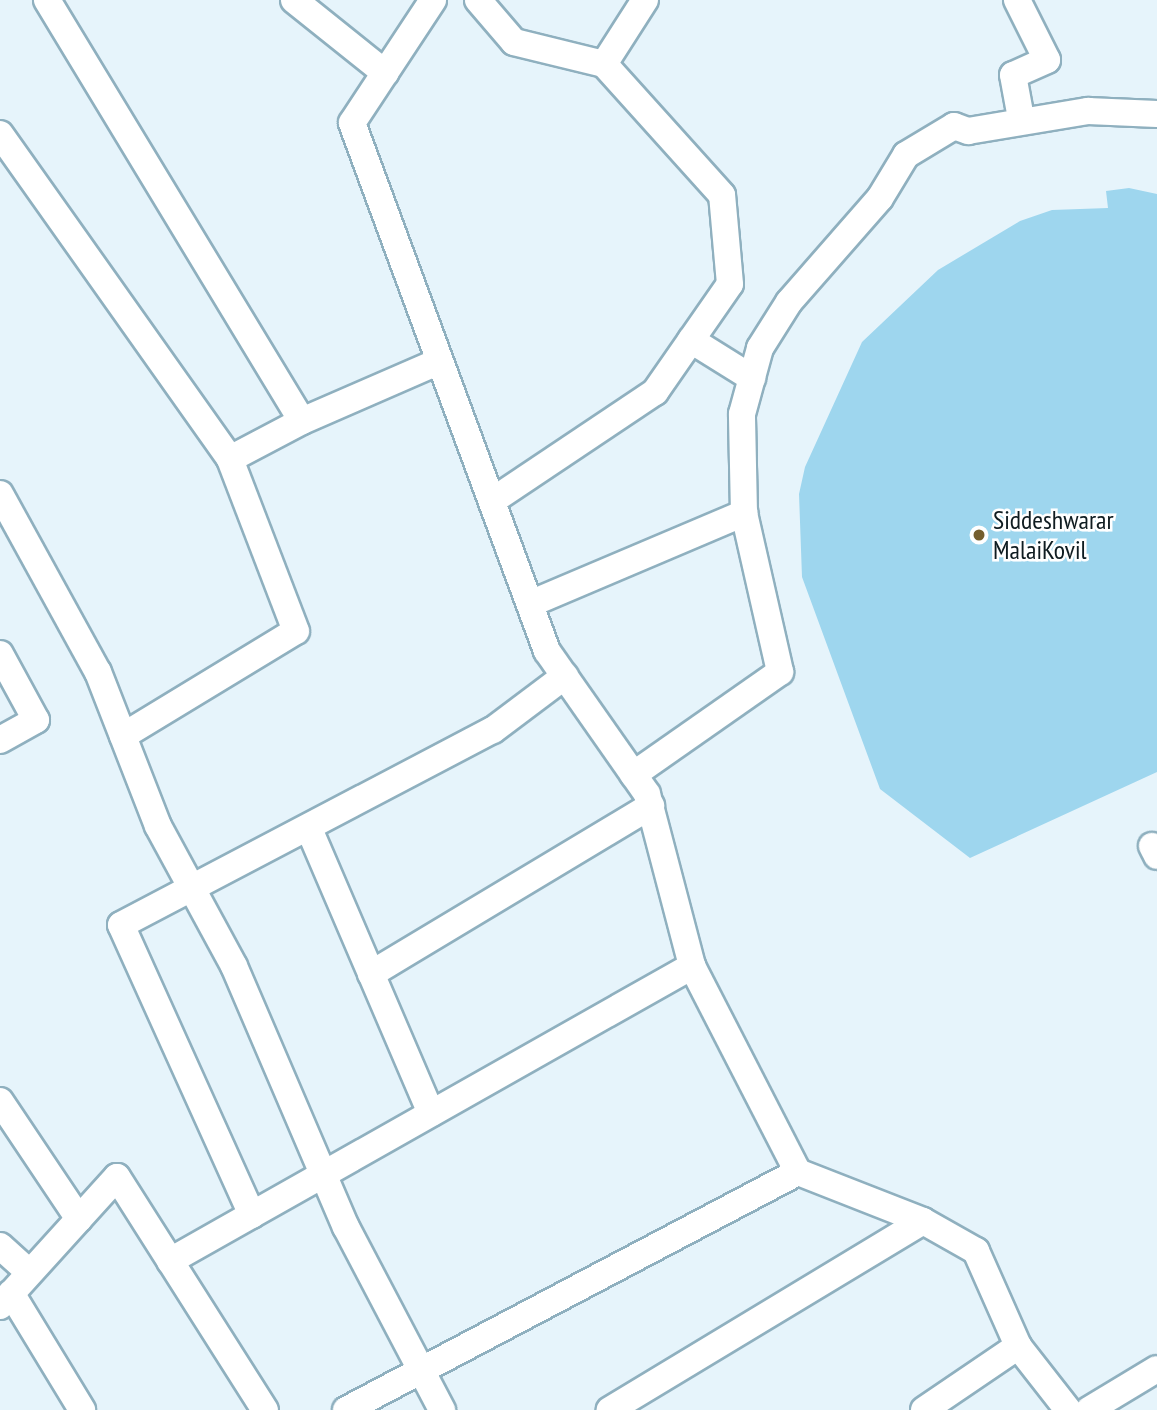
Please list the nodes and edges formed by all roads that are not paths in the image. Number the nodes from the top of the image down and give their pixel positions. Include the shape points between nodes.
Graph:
1 (47, 0) edge
2 (294, 0) edge
3 (433, 0) edge
4 (478, 0) edge
5 (645, 0) edge
6 (1017, 0) edge
7 (604, 64) junction
8 (386, 73) junction
9 (1157, 114) edge
10 (1021, 118) junction
11 (0, 134) edge
12 (691, 340) junction
13 (440, 361) junction
14 (752, 377) junction
15 (302, 421) junction
16 (230, 459) junction
17 (0, 494) edge
18 (492, 501) junction
19 (744, 513) junction
20 (530, 604) junction
21 (0, 654) edge
22 (565, 676) junction
23 (123, 736) junction
24 (0, 740) edge
25 (633, 775) junction
26 (651, 806) junction
27 (310, 831) junction
28 (194, 892) junction
29 (692, 966) junction
30 (371, 974) junction
31 (0, 1101) edge
32 (431, 1113) junction
33 (798, 1172) junction
34 (323, 1174) junction
35 (252, 1214) junction
36 (79, 1219) junction
37 (923, 1221) junction
38 (0, 1247) edge
39 (170, 1261) junction
40 (29, 1272) junction
41 (5, 1299) edge
42 (1018, 1346) junction
43 (1157, 1369) edge
44 (421, 1370) junction
45 (82, 1410) edge
46 (265, 1410) edge
47 (346, 1410) edge
48 (442, 1410) edge
49 (610, 1410) edge
50 (924, 1410) edge
51 (1068, 1410) edge
52 (1089, 1410) edge

1 - 15 street
2 - 8 street
3 - 8 street
4 - 7 street via 514,42
5 - 7 street
6 - 10 street via 1047,61 1013,75
7 - 12 street via 722,195 730,284
8 - 13 street via 352,123
9 - 10 street via 1087,111
10 - 14 street via 968,131 954,126 906,155 843,246 789,302 760,348
11 - 16 street
12 - 14 street
12 - 18 street via 655,392
13 - 15 street
13 - 18 street
14 - 19 street via 742,414
15 - 16 street
16 - 23 street via 296,631
17 - 23 street via 98,671
18 - 20 street
19 - 20 street
19 - 25 street via 780,672
20 - 22 street
21 - 24 street via 36,720
22 - 25 street
22 - 27 street via 492,730
23 - 28 street via 158,826
25 - 26 street
26 - 29 street
26 - 30 street
27 - 28 street
27 - 30 street
28 - 34 street via 234,967
28 - 35 street via 121,925
29 - 32 street
29 - 33 street
30 - 32 street
31 - 36 street
32 - 34 street
33 - 37 street
33 - 44 street
34 - 35 street
34 - 44 street
35 - 39 street
36 - 39 street via 117,1177
36 - 40 street
37 - 42 street via 976,1251
37 - 49 street
38 - 40 street
39 - 46 street
40 - 41 street
41 - 45 street
42 - 50 street
42 - 51 street
43 - 52 street
44 - 47 street
44 - 48 street

